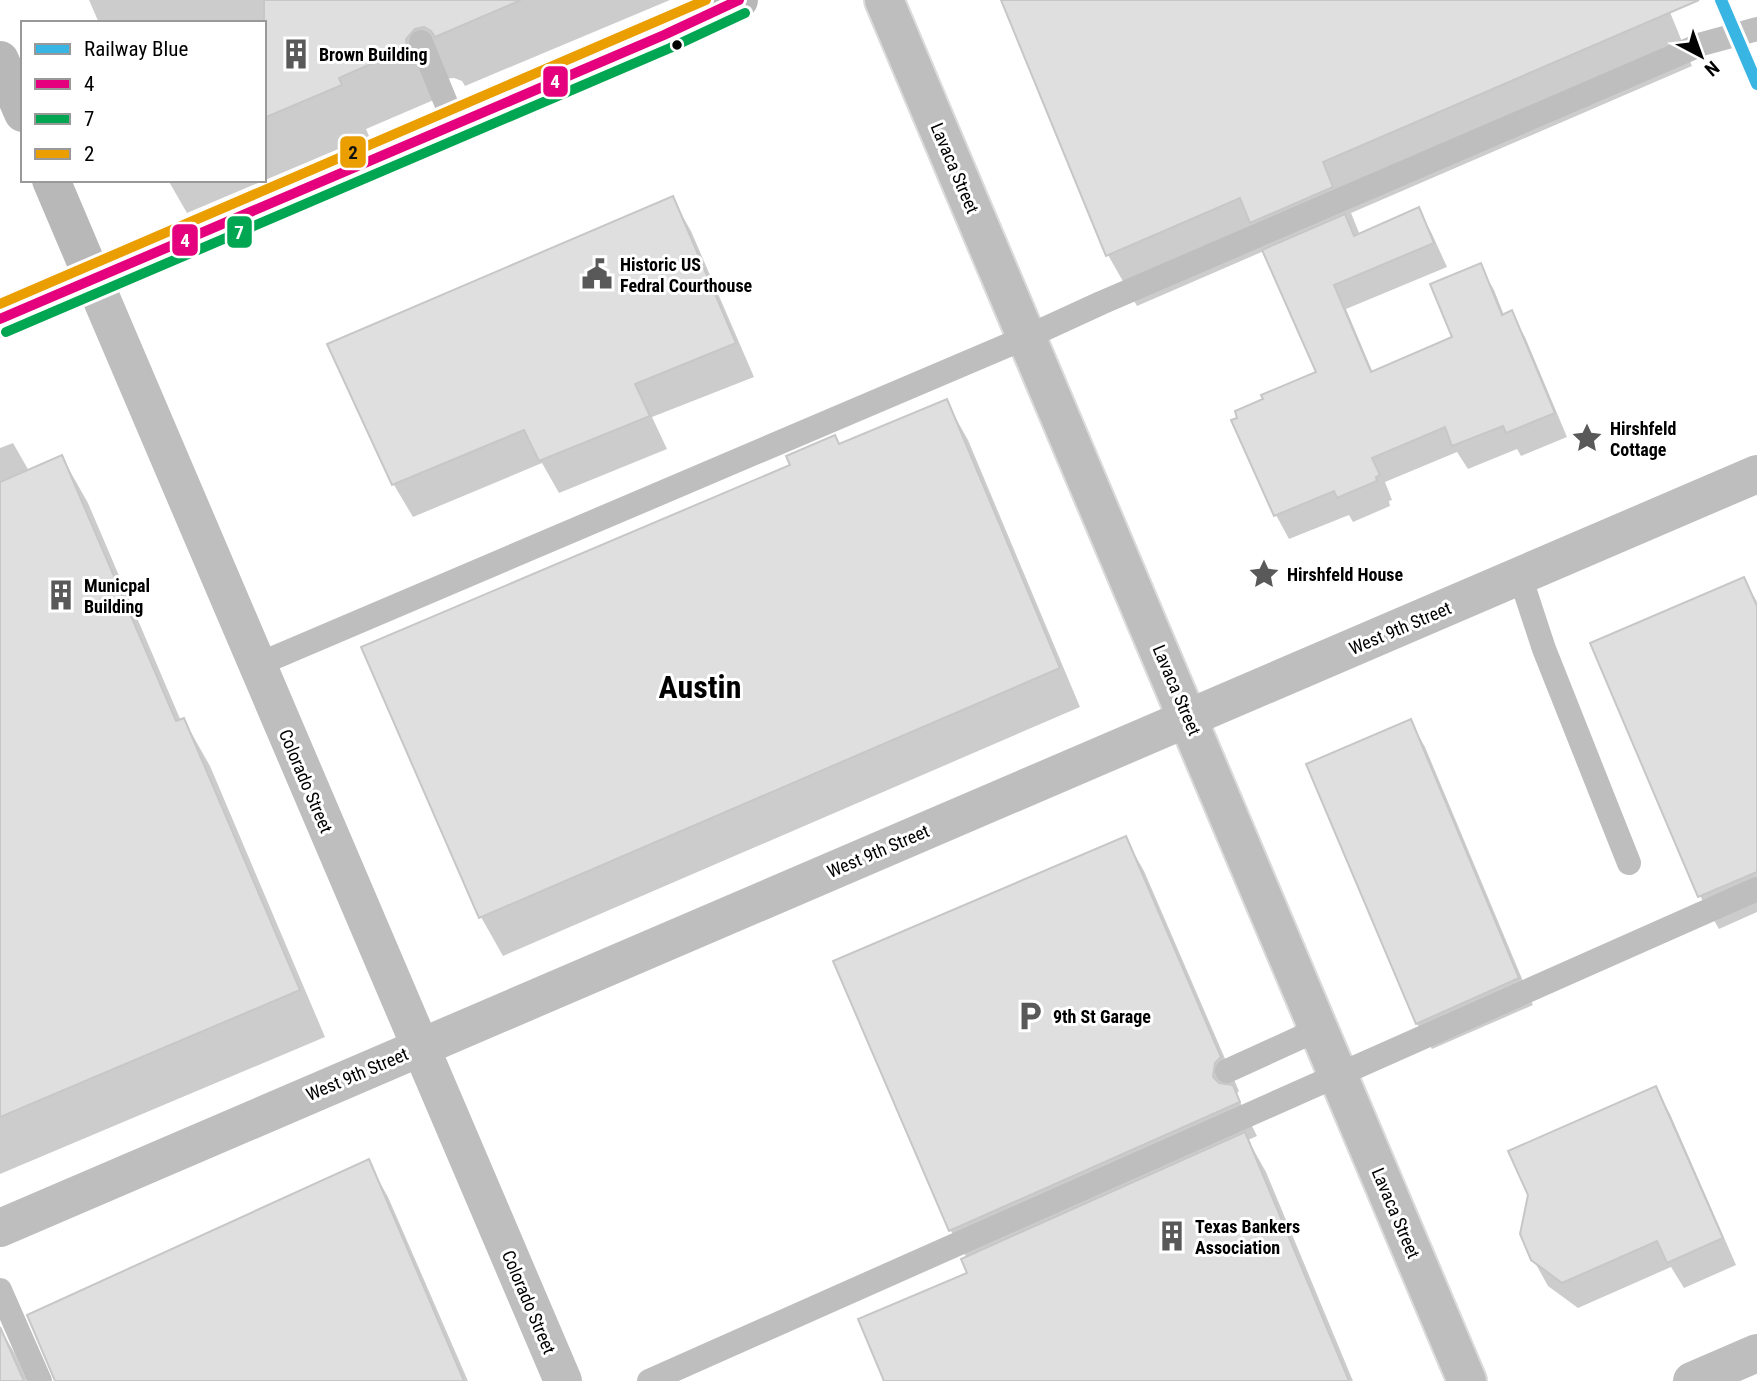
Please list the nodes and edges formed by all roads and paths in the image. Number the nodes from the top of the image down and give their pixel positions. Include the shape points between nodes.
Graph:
1 (739, 0) edge
2 (884, 0) edge
3 (1757, 29) edge
4 (421, 43) dead end
5 (0, 60) edge
6 (21, 108) edge
7 (455, 125) junction
8 (52, 182) edge
9 (93, 279) junction
10 (0, 319) edge
11 (1027, 337) junction
12 (1757, 474) edge
13 (1520, 576) junction
14 (257, 665) junction
15 (1189, 718) junction
16 (1629, 863) dead end
17 (1757, 889) edge
18 (1319, 1029) junction
19 (419, 1048) junction
20 (1227, 1071) dead end
21 (1338, 1075) junction
22 (0, 1228) edge
23 (0, 1290) edge
24 (1757, 1353) edge
25 (40, 1381) edge
26 (563, 1381) edge
27 (649, 1381) edge
28 (1467, 1381) edge
29 (1692, 1381) edge

1 - 7 main road
2 - 11 street, Lavaca Street
3 - 11 lane via 1702,44
4 - 7 lane
5 - 6 main road
7 - 9 main road
8 - 9 main road, Colorado Street
9 - 10 main road
9 - 14 street, Colorado Street
11 - 14 lane
11 - 15 street, Lavaca Street
12 - 13 street, West 9th Street
13 - 15 street, West 9th Street
13 - 16 lane
14 - 19 street, Colorado Street
15 - 18 street, Lavaca Street
15 - 19 street, West 9th Street
17 - 21 lane
18 - 20 lane
18 - 21 street, Lavaca Street
19 - 22 street, West 9th Street
19 - 26 street, Colorado Street
21 - 27 lane
21 - 28 street, Lavaca Street
23 - 25 lane
24 - 29 street

